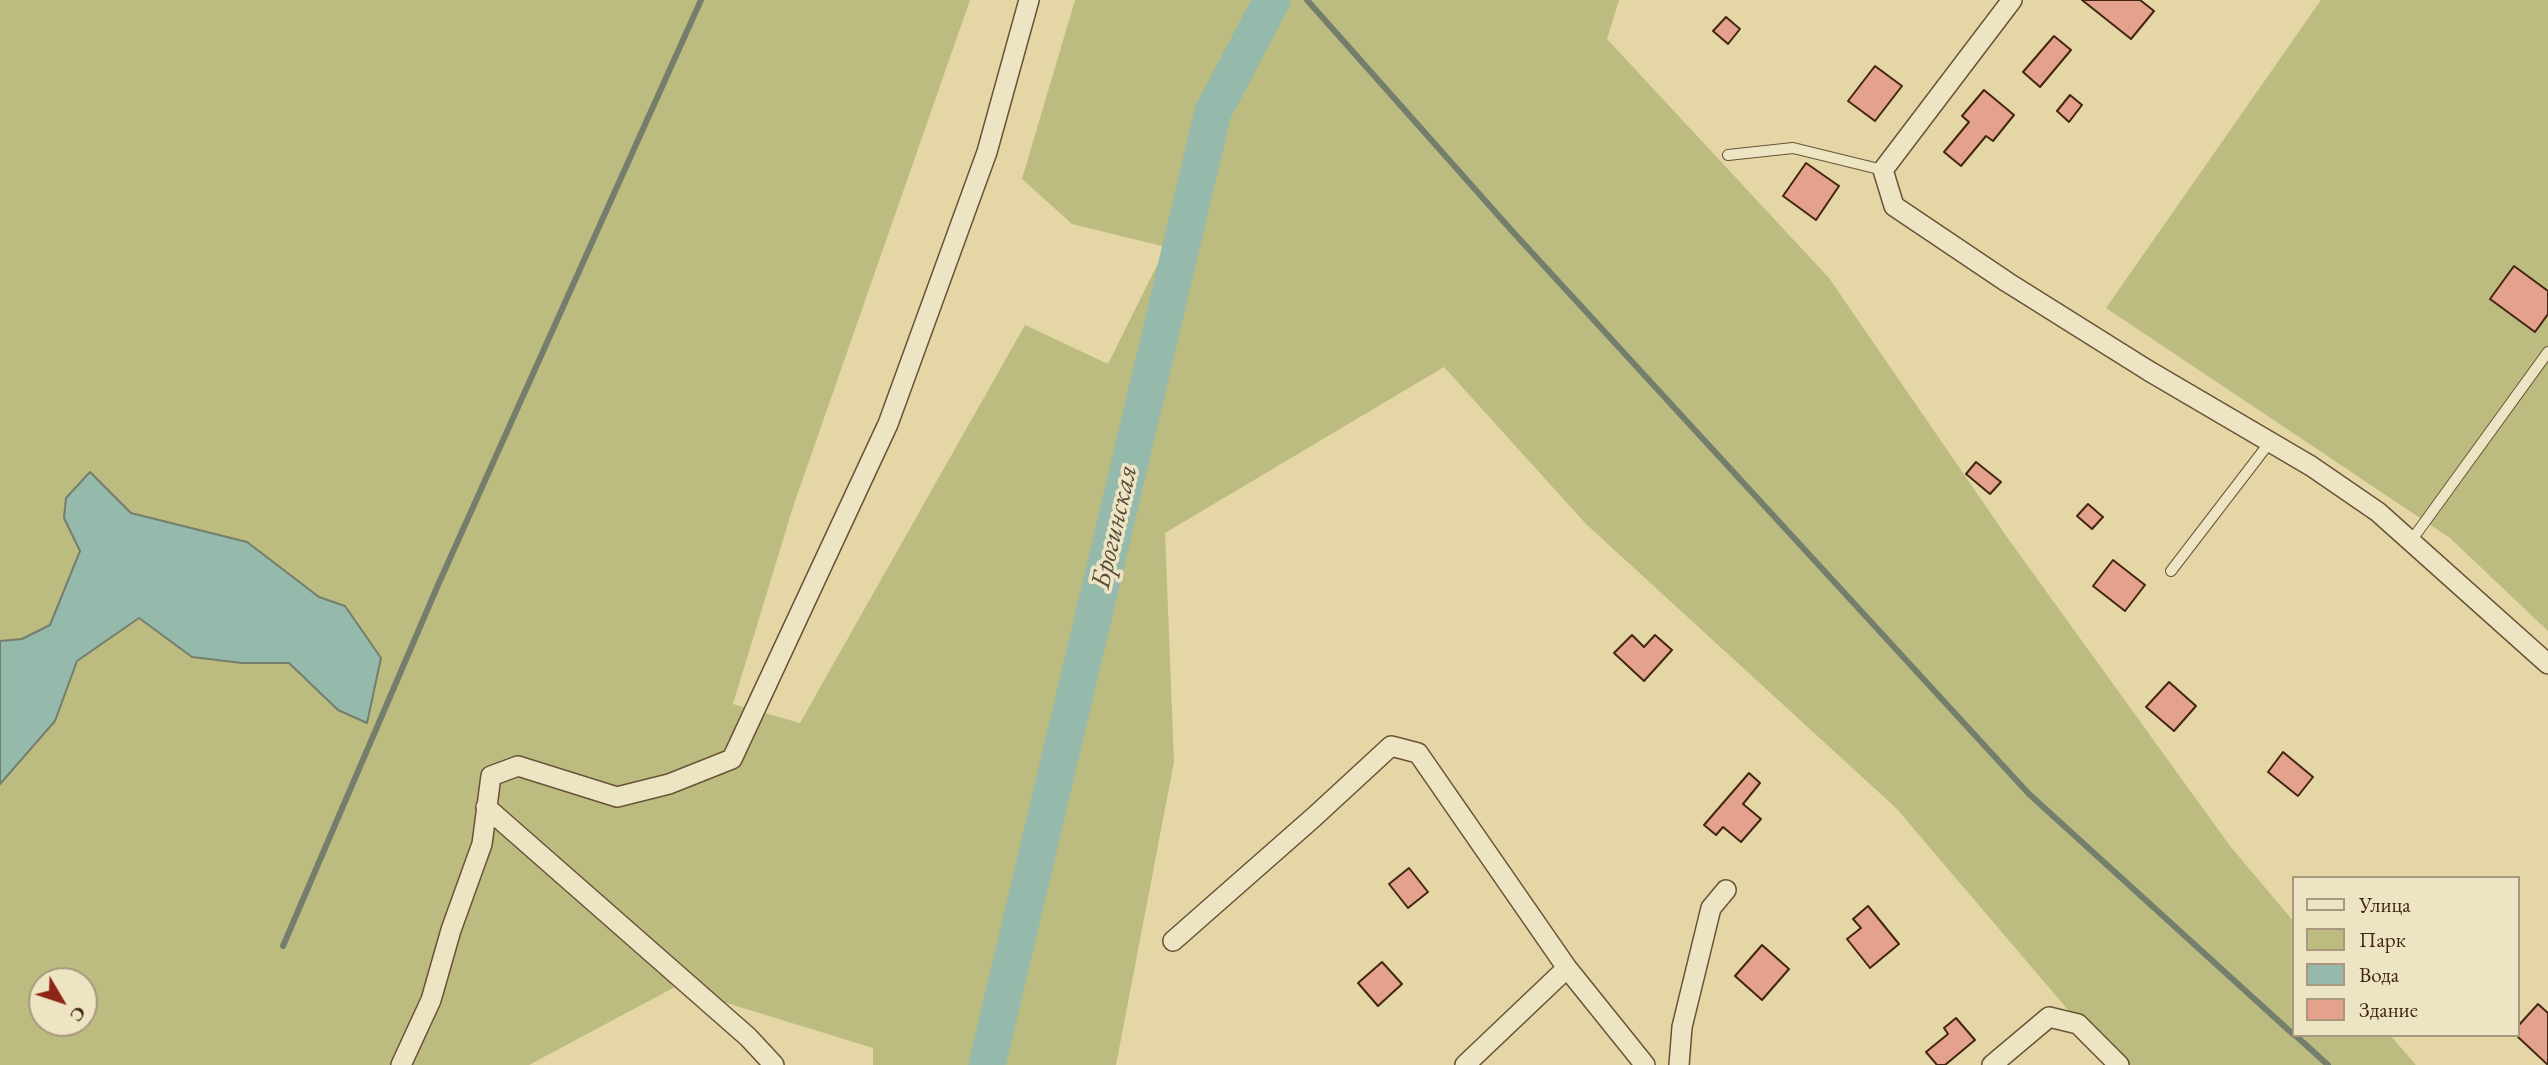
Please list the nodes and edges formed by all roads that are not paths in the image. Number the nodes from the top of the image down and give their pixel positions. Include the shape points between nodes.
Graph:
1 (1029, 0) edge
2 (2012, 0) edge
3 (1728, 155) dead end
4 (1883, 170) junction
5 (2548, 352) edge
6 (2270, 442) junction
7 (2411, 541) junction
8 (2171, 571) dead end
9 (2548, 664) edge
10 (486, 807) junction
11 (1726, 890) dead end
12 (1173, 941) dead end
13 (1567, 968) junction
14 (401, 1065) edge
15 (774, 1065) edge
16 (1465, 1065) edge
17 (1644, 1065) edge
18 (1679, 1065) edge
19 (1993, 1065) edge
20 (2119, 1065) edge

1 - 10 street via 987,152 888,424 732,759 669,784 617,797 518,766 491,776
2 - 4 street
3 - 4 lane via 1793,148
4 - 6 street via 1894,206 2019,290
5 - 7 lane
6 - 7 street via 2378,512
6 - 8 lane
7 - 9 street
10 - 14 street via 482,845 431,1000
10 - 15 street via 748,1037
11 - 18 street via 1711,908 1682,1027
12 - 13 street via 1391,746 1418,754
13 - 16 street
13 - 17 street
19 - 20 street via 2049,1017 2078,1024

